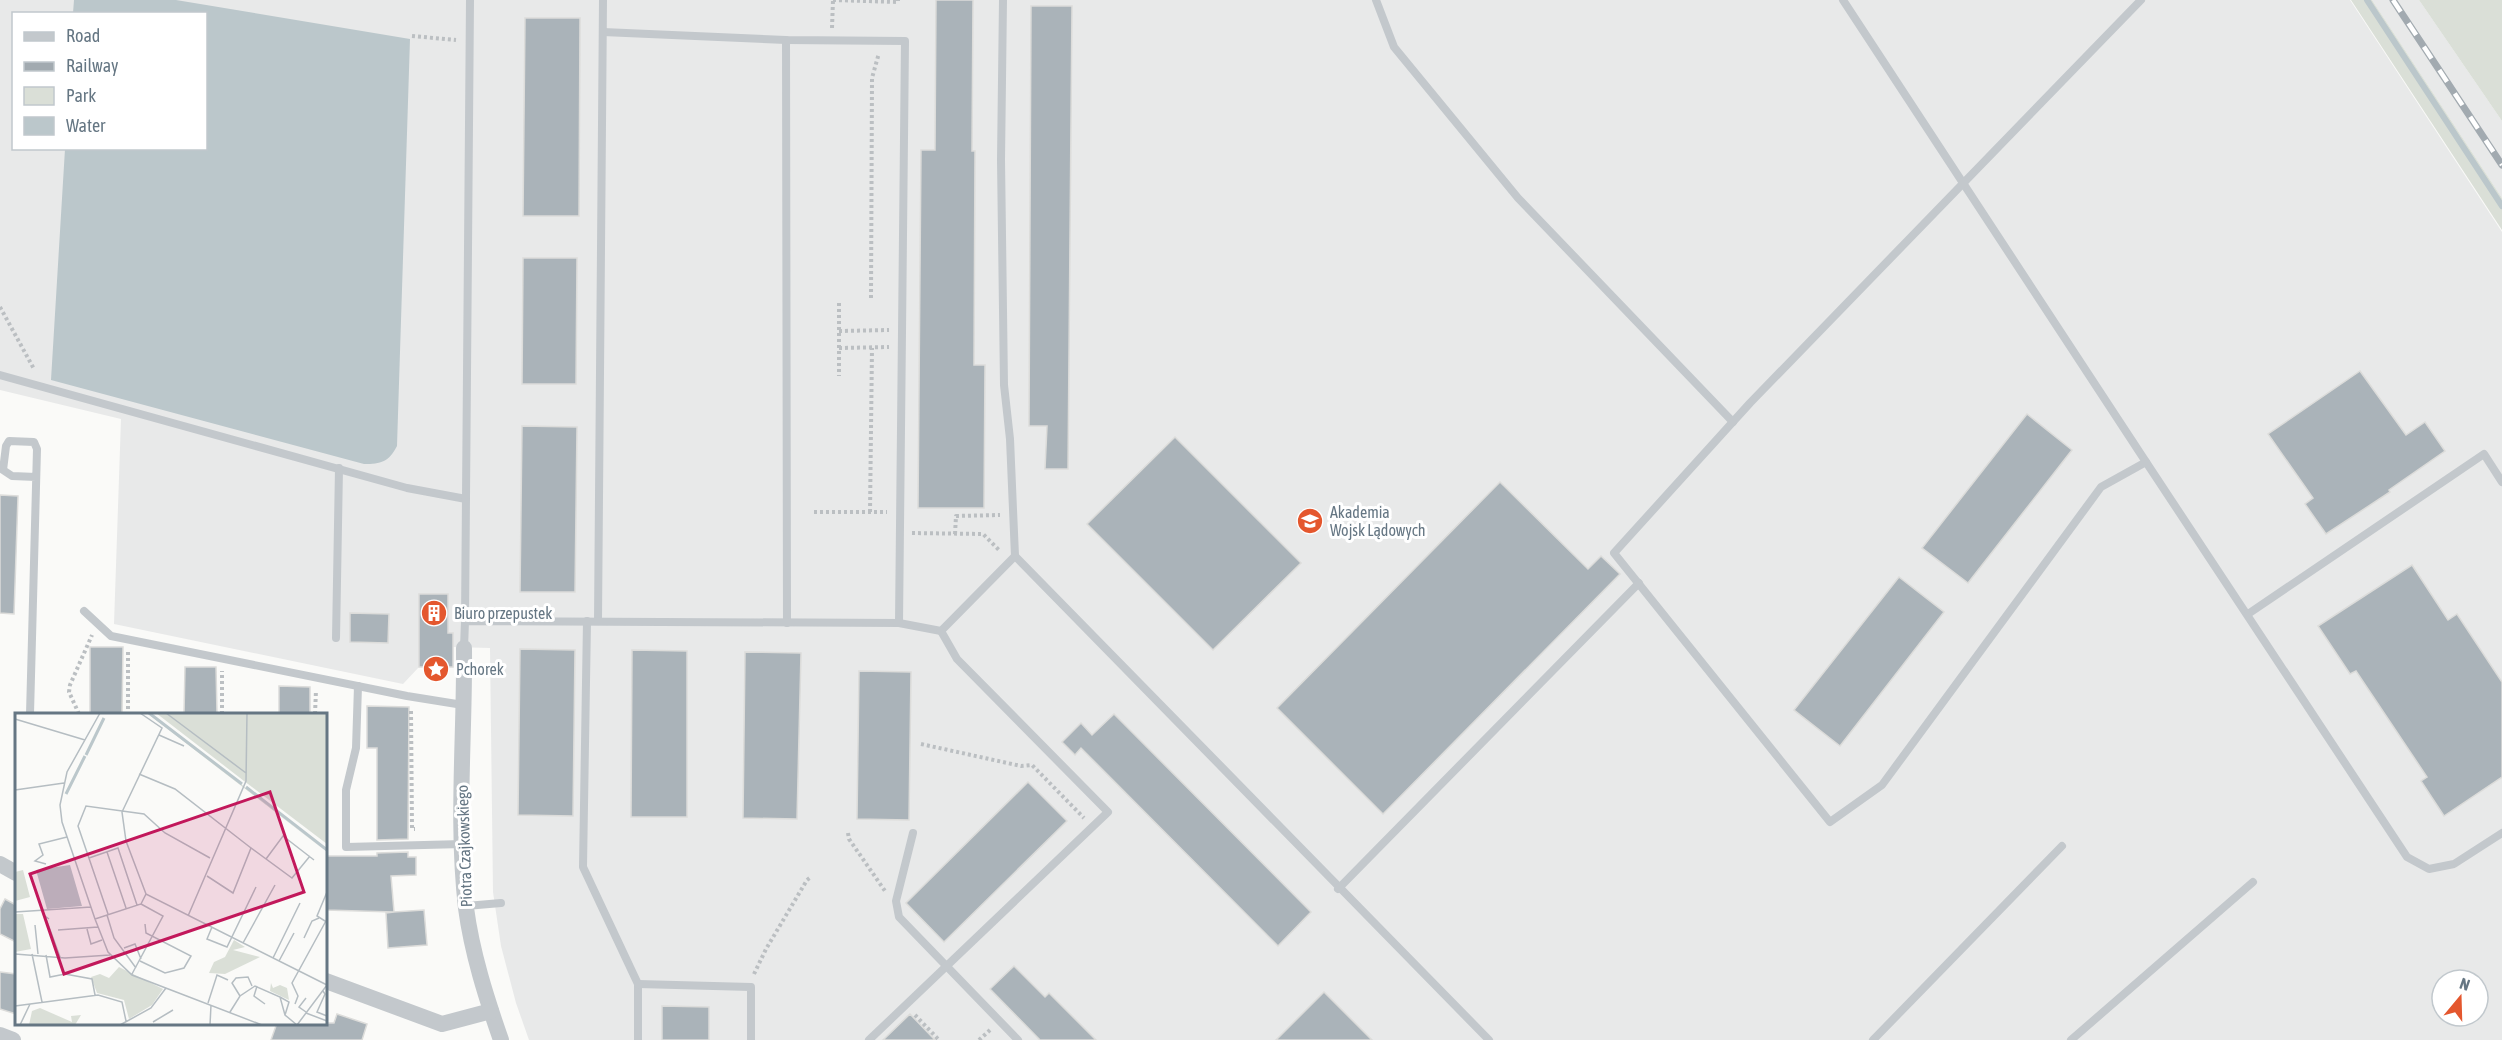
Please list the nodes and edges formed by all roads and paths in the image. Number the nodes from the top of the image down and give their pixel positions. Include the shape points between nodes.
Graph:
1 (470, 0) edge
2 (603, 0) edge
3 (833, 0) edge
4 (898, 0) edge
5 (1003, 0) edge
6 (1376, 0) edge
7 (1843, 0) edge
8 (2141, 0) edge
9 (603, 32) junction
10 (412, 36) dead end
11 (439, 40) dead end
12 (786, 40) junction
13 (832, 40) junction
14 (883, 41) junction
15 (1964, 184) junction
16 (871, 298) dead end
17 (839, 303) dead end
18 (0, 307) edge
19 (902, 330) junction
20 (839, 331) junction
21 (902, 347) junction
22 (839, 348) junction
23 (872, 348) junction
24 (0, 375) edge
25 (839, 376) dead end
26 (43, 386) junction
27 (1733, 422) junction
28 (2146, 462) junction
29 (339, 468) junction
30 (36, 477) junction
31 (2502, 482) edge
32 (466, 499) junction
33 (814, 512) dead end
34 (870, 512) junction
35 (900, 512) junction
36 (1013, 515) junction
37 (900, 533) junction
38 (955, 534) junction
39 (1015, 556) junction
40 (1639, 583) junction
41 (84, 611) dead end
42 (2248, 614) junction
43 (465, 621) junction
44 (587, 621) junction
45 (598, 621) junction
46 (787, 622) junction
47 (899, 623) junction
48 (99, 625) junction
49 (941, 631) junction
50 (336, 638) dead end
51 (130, 639) junction
52 (464, 648) joint
53 (224, 658) junction
54 (317, 677) junction
55 (358, 686) junction
56 (463, 705) junction
57 (30, 713) edge
58 (79, 713) edge
59 (128, 713) edge
60 (222, 713) edge
61 (315, 713) edge
62 (411, 715) dead end
63 (921, 744) dead end
64 (1092, 826) junction
65 (412, 829) dead end
66 (848, 833) dead end
67 (913, 833) dead end
68 (2502, 833) edge
69 (463, 844) junction
70 (2062, 846) dead end
71 (0, 864) edge
72 (15, 872) edge
73 (811, 877) dead end
74 (2253, 882) dead end
75 (1338, 889) junction
76 (896, 901) junction
77 (501, 903) dead end
78 (466, 906) junction
79 (948, 966) junction
80 (327, 981) edge
81 (638, 984) junction
82 (751, 987) junction
83 (906, 1005) junction
84 (491, 1011) junction
85 (0, 1035) edge
86 (13, 1040) edge
87 (501, 1040) edge
88 (638, 1040) edge
89 (751, 1040) edge
90 (870, 1040) edge
91 (939, 1040) edge
92 (1018, 1040) edge
93 (1489, 1040) edge
94 (1873, 1040) edge
95 (2071, 1040) edge

1 - 32 lane
2 - 9 lane
3 - 4 path
3 - 13 path
5 - 36 lane via 1004,385
6 - 27 lane via 1394,46 1518,198
7 - 15 lane
8 - 15 lane
9 - 12 lane
9 - 45 lane
10 - 11 path
12 - 13 lane
12 - 46 lane
13 - 14 lane
14 - 16 path via 872,78
14 - 19 lane via 905,41
15 - 27 lane
15 - 28 lane
17 - 20 path
18 - 26 path
19 - 20 path
19 - 21 lane
20 - 22 path
21 - 23 path
21 - 35 lane
22 - 23 path
22 - 25 path
23 - 34 path
24 - 26 lane
26 - 29 lane
27 - 40 lane via 1614,553
28 - 40 lane via 2101,487 1882,785 1830,822
28 - 42 lane
29 - 32 lane via 407,488
29 - 50 lane
30 - 30 lane via 34,442 9,441 3,470 12,476
30 - 57 lane
31 - 42 lane via 2484,454
32 - 43 lane
33 - 34 path
34 - 35 path
35 - 37 lane
36 - 38 path via 956,516
36 - 39 lane
37 - 38 path
37 - 47 lane
38 - 39 path via 982,534 1001,552
39 - 49 lane
39 - 75 lane
40 - 75 lane
41 - 48 lane
42 - 68 lane via 2407,857 2429,869 2454,864
43 - 44 lane
43 - 52 lane
44 - 45 lane
44 - 81 lane via 583,867
45 - 46 lane
46 - 47 lane
47 - 49 lane
48 - 51 lane via 111,636
48 - 58 path via 69,685
49 - 64 lane via 957,658 1108,812
51 - 53 lane
51 - 59 path
52 - 56 street, Piotra Czajkowskiego
53 - 54 lane
53 - 60 path
54 - 55 lane
54 - 61 path
55 - 56 lane
55 - 69 lane via 356,748 346,789 346,848
56 - 69 street, Piotra Czajkowskiego
62 - 65 path
63 - 64 path via 1021,766 1032,765
64 - 79 lane
66 - 76 path
67 - 76 lane
69 - 78 street, Piotra Czajkowskiego
70 - 94 lane
71 - 72 street
73 - 82 path via 766,949
74 - 95 lane
75 - 93 lane
76 - 79 lane via 899,917 907,927
77 - 78 lane
78 - 84 street, Piotra Czajkowskiego
79 - 83 lane
79 - 92 lane
80 - 84 street via 442,1024
81 - 82 lane
81 - 88 lane
82 - 89 lane
83 - 90 lane
83 - 91 path
84 - 87 street, Piotra Czajkowskiego
85 - 86 street

